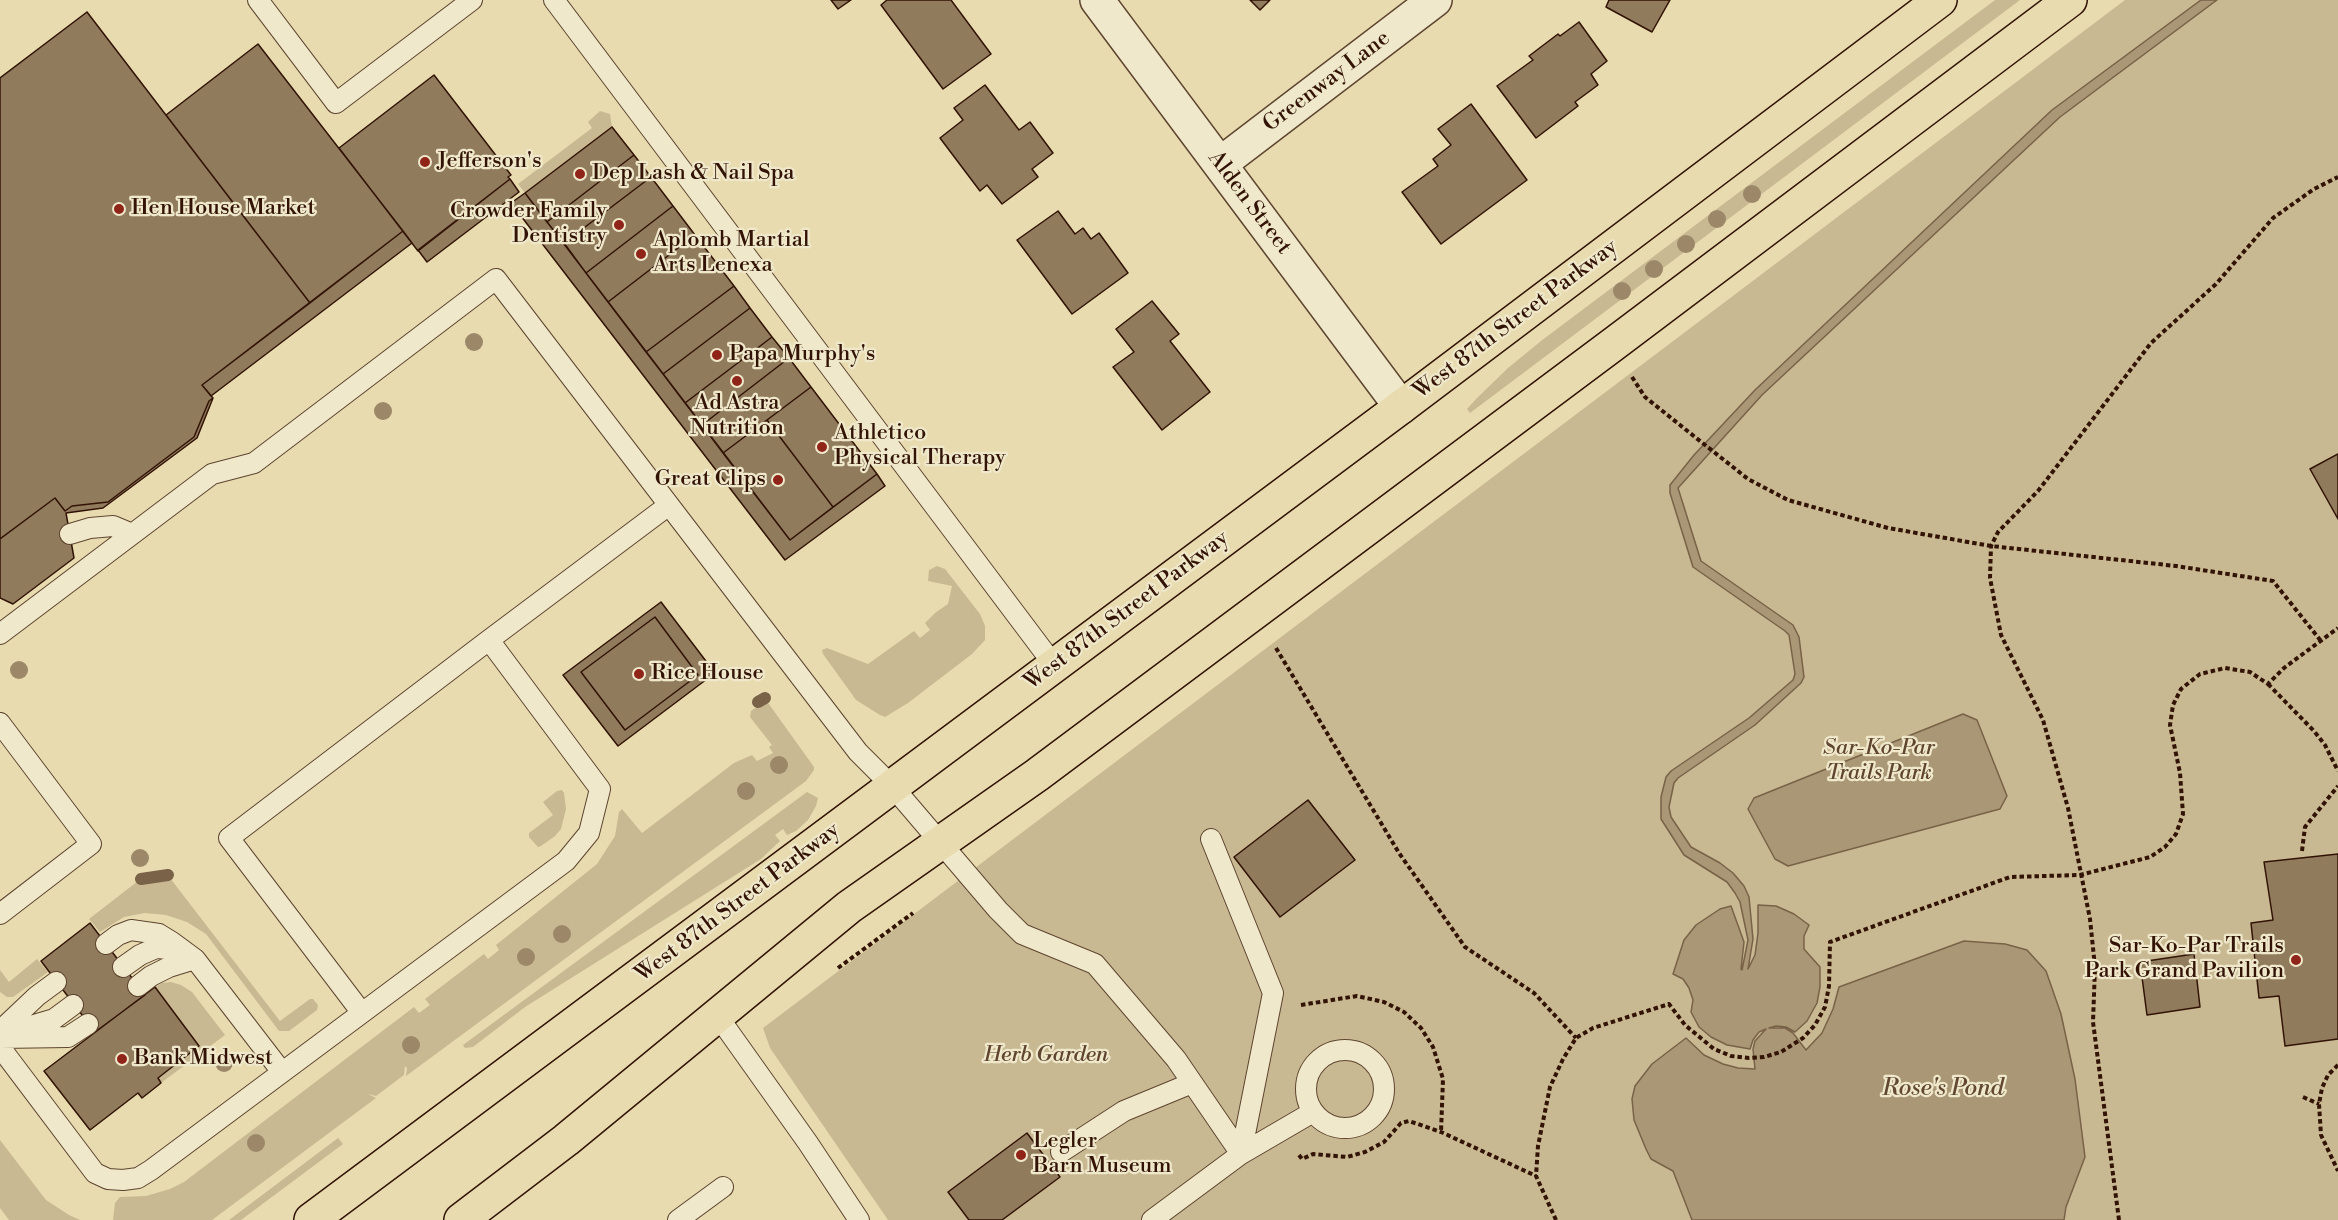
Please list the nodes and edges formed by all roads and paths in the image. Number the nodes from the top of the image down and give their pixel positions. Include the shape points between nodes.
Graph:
1 (258, 0) edge
2 (472, 0) edge
3 (554, 0) edge
4 (1096, 0) edge
5 (1435, 0) edge
6 (1940, 0) edge
7 (2070, 0) edge
8 (1220, 164) junction
9 (2338, 177) edge
10 (1615, 343) junction
11 (1401, 407) junction
12 (669, 505) junction
13 (70, 534) dead end
14 (132, 534) junction
15 (1991, 546) junction
16 (2338, 628) edge
17 (0, 634) edge
18 (489, 640) junction
19 (2321, 641) junction
20 (1276, 648) dead end
21 (1054, 665) junction
22 (704, 671) dead end
23 (709, 678) dead end
24 (2268, 684) junction
25 (0, 723) edge
26 (2338, 771) edge
27 (2338, 786) edge
28 (893, 787) junction
29 (1211, 839) dead end
30 (940, 841) junction
31 (2301, 851) dead end
32 (2080, 875) junction
33 (913, 913) dead end
34 (0, 914) edge
35 (106, 944) dead end
36 (195, 959) junction
37 (123, 967) dead end
38 (831, 973) dead end
39 (56, 982) dead end
40 (138, 986) dead end
41 (73, 1005) dead end
42 (362, 1013) junction
43 (1269, 1014) junction
44 (717, 1015) junction
45 (88, 1024) dead end
46 (0, 1035) edge
47 (1576, 1038) junction
48 (0, 1047) edge
49 (2338, 1065) edge
50 (282, 1072) junction
51 (1192, 1083) junction
52 (2303, 1097) dead end
53 (2319, 1104) junction
54 (1313, 1112) dead end
55 (1279, 1132) junction
56 (1441, 1132) junction
57 (1061, 1152) dead end
58 (1241, 1154) junction
59 (2338, 1170) edge
60 (1536, 1176) junction
61 (723, 1186) dead end
62 (311, 1220) edge
63 (461, 1220) edge
64 (678, 1220) edge
65 (859, 1220) edge
66 (1152, 1220) edge
67 (1556, 1220) edge
68 (2119, 1220) edge

1 - 2 lane via 336,103
3 - 21 lane
4 - 8 street, Alden Street
5 - 8 street, Greenway Lane
6 - 11 main road, West 87th Street Parkway
7 - 10 main road
8 - 11 street, Alden Street
9 - 15 path via 2273,218 2216,284 2151,343 2038,491 1998,532
10 - 15 path via 1645,397 1748,479 1788,500 1888,528
10 - 30 main road via 1046,768
11 - 21 main road, West 87th Street Parkway
12 - 14 lane via 496,279 254,463 212,474
12 - 18 lane
12 - 28 lane via 858,752
13 - 14 lane via 113,526
14 - 17 lane
15 - 19 path via 2273,581
15 - 32 path via 1990,578 2001,635 2043,720 2068,808
16 - 19 path
18 - 42 lane via 600,789 589,833 566,861
18 - 42 lane via 229,838
19 - 24 path
20 - 47 path via 1399,853 1465,947 1534,993
21 - 28 main road, West 87th Street Parkway
22 - 23 path
24 - 26 path via 2314,731
24 - 32 path via 2250,672 2225,668 2200,674 2181,689 2170,725 2183,814 2176,834 2150,857
25 - 34 lane via 91,844
27 - 31 path via 2305,826
28 - 30 lane
28 - 62 main road, West 87th Street Parkway
29 - 43 lane via 1273,993
30 - 44 main road via 849,907
30 - 51 lane via 1022,934 1095,964
32 - 47 path via 2010,877 1830,942 1825,1007 1803,1038 1780,1052 1749,1058 1714,1049 1684,1025 1669,1005 1593,1028
32 - 68 path via 2090,919 2095,967 2093,1022
33 - 38 path
35 - 36 lane via 131,930 146,931 159,934
36 - 37 lane via 156,948
36 - 40 lane via 169,967
36 - 50 lane
39 - 46 lane
41 - 46 lane via 54,1019
42 - 50 lane
43 - 56 path via 1306,1003 1357,996 1384,1002 1404,1012 1433,1047 1443,1080
43 - 58 lane
44 - 63 main road via 566,1140
44 - 65 lane
45 - 46 lane via 68,1037
47 - 60 path via 1550,1087
48 - 50 lane via 95,1173 108,1179 138,1178 152,1170
49 - 53 path via 2328,1075
51 - 57 lane via 1124,1111
51 - 58 lane
52 - 53 path
53 - 59 path via 2321,1135
54 - 55 lane
55 - 56 path via 1302,1159 1314,1154 1347,1157 1365,1152 1409,1121
55 - 58 lane
56 - 60 path
58 - 66 lane
60 - 67 path
61 - 64 lane

